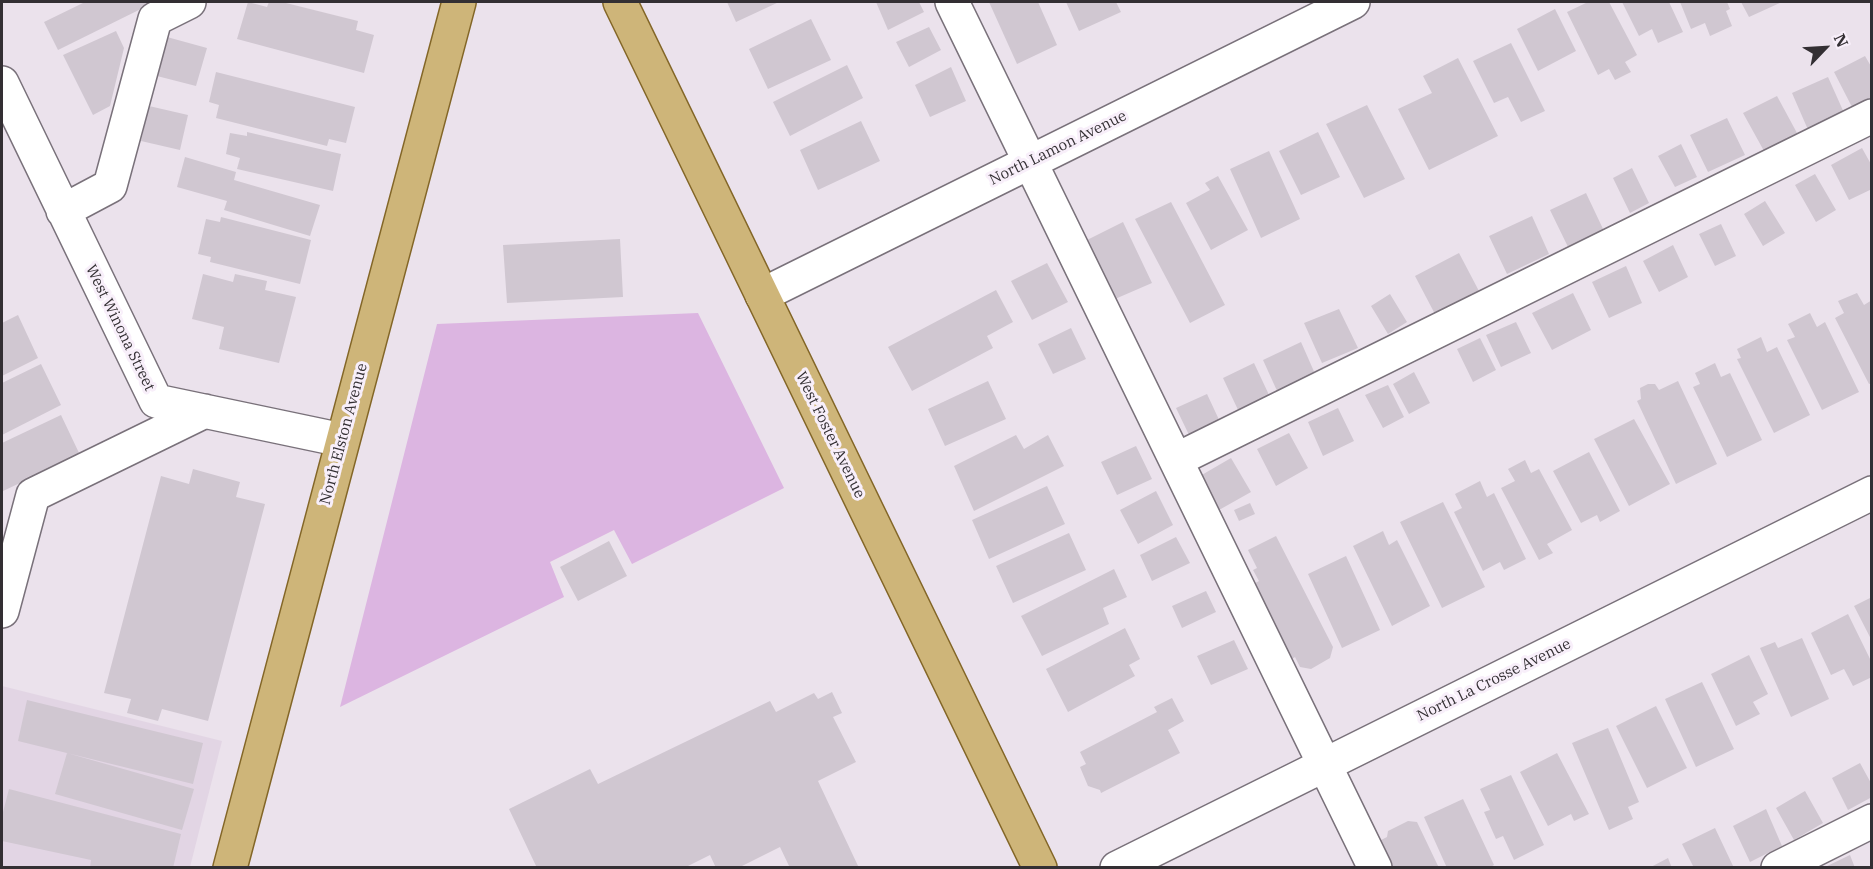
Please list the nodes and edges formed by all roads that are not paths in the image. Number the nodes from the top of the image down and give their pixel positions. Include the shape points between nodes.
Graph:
1 (189, 2) edge
2 (459, 2) edge
3 (620, 2) edge
4 (952, 2) edge
5 (1353, 2) edge
6 (2, 83) edge
7 (1872, 116) edge
8 (1031, 162) junction
9 (63, 211) junction
10 (762, 295) junction
11 (205, 411) junction
12 (342, 440) junction
13 (1176, 460) junction
14 (1872, 493) edge
15 (2, 611) edge
16 (1324, 765) junction
17 (1872, 821) edge
18 (230, 867) edge
19 (1040, 867) edge
20 (1117, 867) edge
21 (1375, 867) edge
22 (1779, 867) edge

1 - 9 street via 155,19 110,186
2 - 12 main road, North Elston Avenue
3 - 10 main road, West Foster Avenue
4 - 8 street
5 - 8 street, North Lamon Avenue
6 - 9 street, West Winona Street
7 - 13 street
8 - 10 street, North Lamon Avenue
8 - 13 street
9 - 11 street, West Winona Street via 156,401
10 - 19 main road, West Foster Avenue
11 - 12 street, West Winona Street
11 - 15 street via 33,495
12 - 18 main road, North Elston Avenue
13 - 16 street
14 - 16 street, North La Crosse Avenue
16 - 20 street, North La Crosse Avenue
16 - 21 street
17 - 22 street

